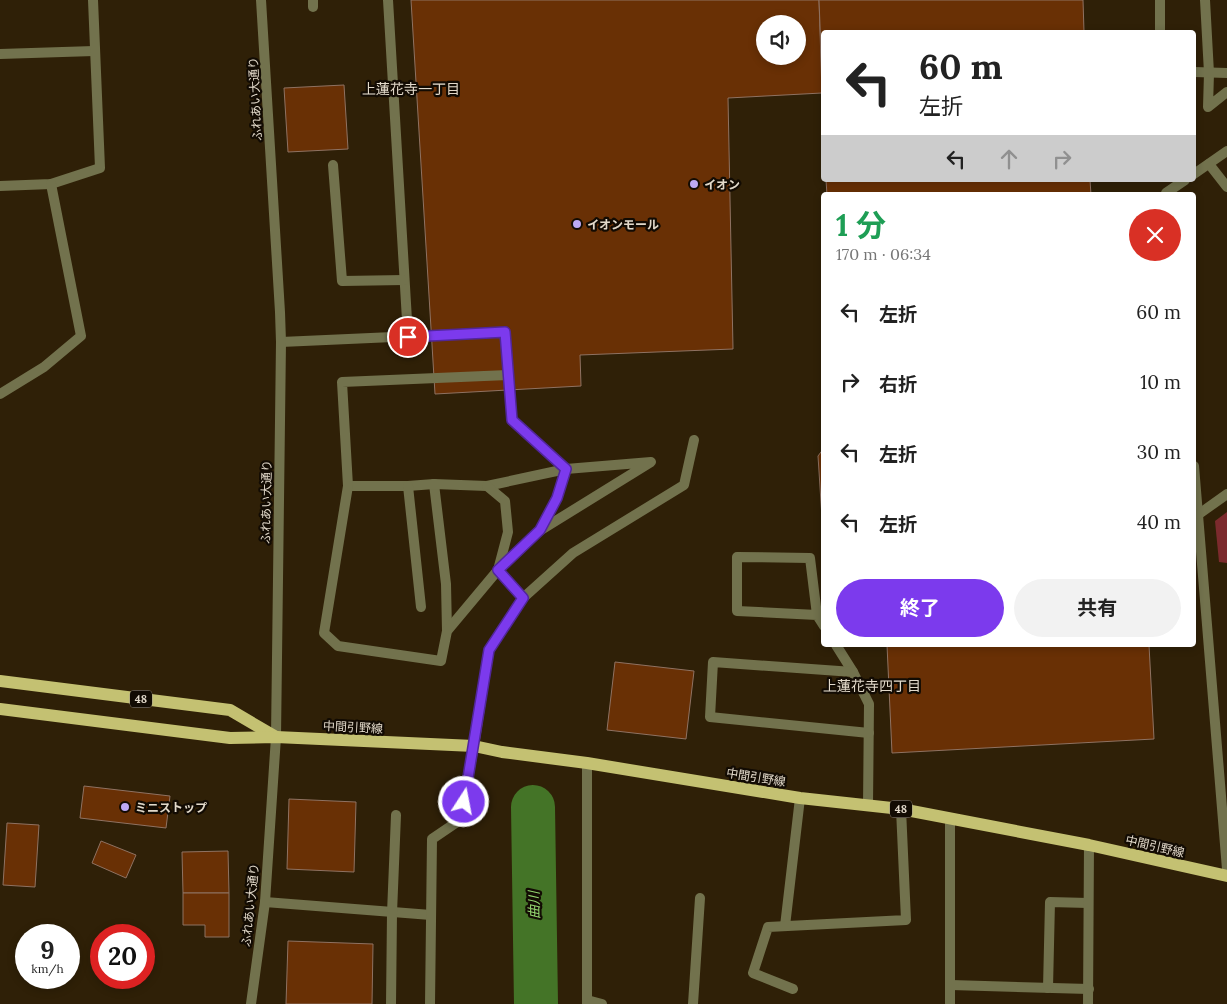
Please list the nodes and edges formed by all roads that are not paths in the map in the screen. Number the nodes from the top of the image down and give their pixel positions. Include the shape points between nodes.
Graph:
1 (93, 0) edge
2 (261, 0) edge
3 (388, 0) edge
4 (1160, 0) edge
5 (1205, 0) edge
6 (1160, 30) edge
7 (94, 51) junction
8 (0, 54) edge
9 (1196, 72) edge
10 (1209, 72) junction
11 (1227, 73) edge
12 (1227, 92) edge
13 (1227, 151) edge
14 (1209, 164) junction
15 (333, 165) dead end
16 (1196, 173) edge
17 (1182, 182) edge
18 (51, 184) junction
19 (0, 186) edge
20 (1227, 187) edge
21 (1169, 192) edge
22 (404, 280) junction
23 (408, 337) junction
24 (281, 342) junction
25 (508, 374) junction
26 (0, 394) edge
27 (694, 440) dead end
28 (566, 469) junction
29 (434, 484) junction
30 (1196, 485) edge
31 (348, 486) junction
32 (408, 486) junction
33 (487, 486) junction
34 (1227, 494) edge
35 (1199, 514) junction
36 (540, 530) junction
37 (498, 570) junction
38 (523, 598) junction
39 (421, 607) dead end
40 (817, 615) junction
41 (821, 621) edge
42 (447, 630) junction
43 (837, 647) edge
44 (853, 672) junction
45 (0, 681) edge
46 (0, 710) edge
47 (869, 733) junction
48 (276, 737) junction
49 (474, 746) junction
50 (587, 762) junction
51 (800, 798) junction
52 (868, 806) junction
53 (901, 809) junction
54 (396, 815) dead end
55 (950, 818) junction
56 (1089, 845) junction
57 (1227, 869) edge
58 (1227, 876) edge
59 (700, 898) dead end
60 (264, 902) junction
61 (1088, 904) junction
62 (392, 912) junction
63 (431, 915) junction
64 (785, 926) junction
65 (950, 985) junction
66 (1048, 988) junction
67 (793, 989) dead end
68 (1088, 989) junction
69 (587, 1002) edge
70 (251, 1004) edge
71 (391, 1004) edge
72 (430, 1004) edge
73 (602, 1004) edge
74 (693, 1004) edge
75 (950, 1004) edge
76 (1088, 1004) edge

1 - 7 street
2 - 24 street, ふれあい大通り
3 - 22 street
4 - 6 street
5 - 10 street
7 - 8 street
7 - 18 street via 100,168
9 - 10 street
10 - 11 street
10 - 12 street via 1208,106
13 - 14 street
14 - 16 street
14 - 20 street
15 - 22 street via 342,281
17 - 21 street
18 - 19 street
18 - 26 street via 81,336 44,367
22 - 23 street
23 - 24 street
23 - 25 street via 505,332
24 - 48 street, ふれあい大通り
25 - 28 street via 512,420
25 - 31 street via 342,382
27 - 38 street via 684,485 573,553
28 - 33 street
28 - 36 street via 557,498
28 - 36 street via 651,462
29 - 32 street
29 - 33 street
29 - 42 street via 446,584
30 - 35 street
31 - 32 street
31 - 42 street via 324,633 338,646 441,660
32 - 39 street
33 - 37 street via 506,501 508,532
34 - 35 street
35 - 57 street
36 - 37 street
37 - 38 street
37 - 42 street
38 - 49 street via 489,650
40 - 40 street via 737,611 737,557 810,558
40 - 41 street
43 - 44 street
44 - 47 street via 869,704
44 - 47 street via 713,662 710,718
45 - 48 main road, 中間引野線 / 48 via 230,710
46 - 48 main road, 中間引野線 / 48 via 230,738
47 - 52 street
48 - 49 main road, 中間引野線 / 48
48 - 60 street, ふれあい大通り
49 - 50 main road, 中間引野線 / 48
49 - 63 street via 460,820 432,839
50 - 51 main road, 中間引野線 / 48
50 - 69 street
51 - 52 main road, 中間引野線 / 48
51 - 64 street
52 - 53 main road, 中間引野線 / 48
53 - 55 main road, 中間引野線 / 48
53 - 64 street via 906,920
54 - 62 street
55 - 56 main road, 中間引野線 / 48
55 - 65 street
56 - 58 main road, 中間引野線 / 48
56 - 61 street
59 - 74 street
60 - 62 street
60 - 70 street, ふれあい大通り
61 - 66 street via 1050,902
61 - 68 street
62 - 63 street
62 - 71 street
63 - 72 street
64 - 67 street via 768,927 753,972
65 - 66 street
65 - 75 street
66 - 68 street
68 - 76 street
69 - 73 street

